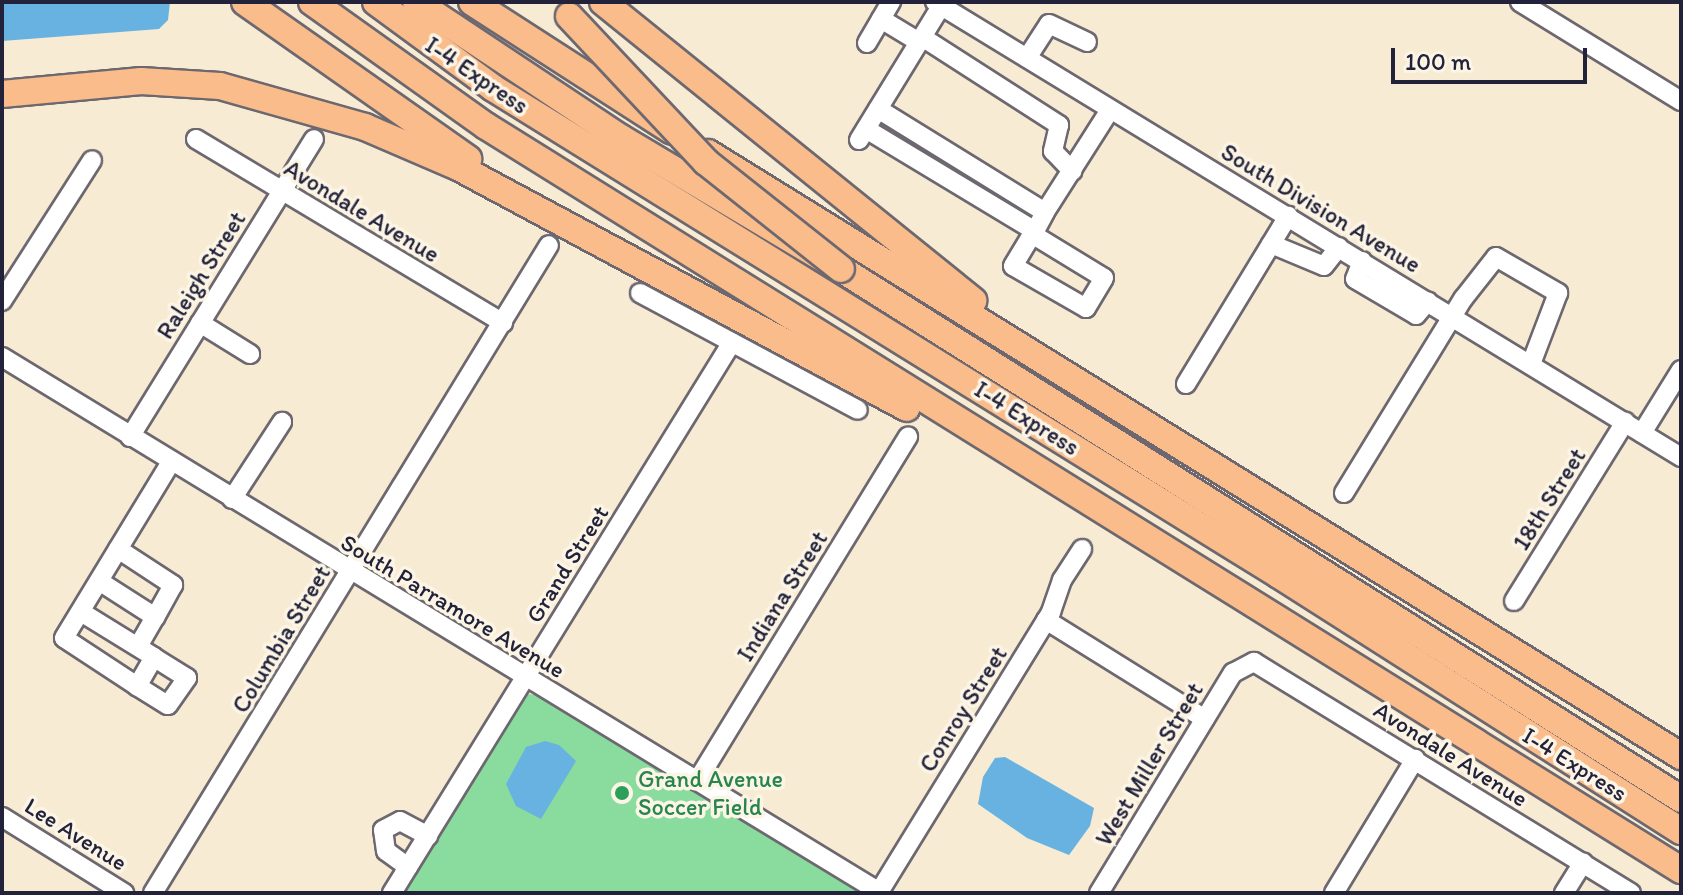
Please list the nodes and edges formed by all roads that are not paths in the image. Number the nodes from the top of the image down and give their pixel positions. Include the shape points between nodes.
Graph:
1 (245, 2) edge
2 (312, 2) edge
3 (376, 2) edge
4 (416, 2) edge
5 (472, 2) edge
6 (603, 2) edge
7 (891, 2) edge
8 (1520, 2) edge
9 (938, 4) edge
10 (563, 9) edge
11 (881, 19) junction
12 (921, 40) junction
13 (1087, 42) dead end
14 (867, 43) dead end
15 (1027, 58) junction
16 (2, 94) edge
17 (1681, 101) edge
18 (878, 109) junction
19 (1110, 110) junction
20 (196, 139) dead end
21 (314, 139) dead end
22 (92, 160) dead end
23 (1072, 171) junction
24 (282, 191) junction
25 (1045, 212) junction
26 (1288, 216) junction
27 (1034, 232) junction
28 (553, 233) junction
29 (1271, 244) junction
30 (1339, 247) junction
31 (841, 269) junction
32 (640, 293) dead end
33 (2, 301) edge
34 (1453, 316) junction
35 (200, 323) junction
36 (503, 323) junction
37 (994, 326) junction
38 (732, 342) junction
39 (250, 354) dead end
40 (3, 360) edge
41 (1531, 364) junction
42 (1681, 370) edge
43 (1186, 384) dead end
44 (858, 410) dead end
45 (282, 422) dead end
46 (1625, 422) junction
47 (1642, 433) junction
48 (130, 437) junction
49 (908, 437) dead end
50 (1681, 457) edge
51 (171, 462) junction
52 (1344, 493) dead end
53 (232, 499) junction
54 (118, 549) junction
55 (1082, 549) dead end
56 (1162, 549) junction
57 (350, 572) junction
58 (99, 581) junction
59 (1514, 601) dead end
60 (81, 612) junction
61 (155, 617) junction
62 (1046, 620) junction
63 (146, 652) junction
64 (1245, 663) joint
65 (525, 678) junction
66 (137, 686) junction
67 (1205, 719) junction
68 (1681, 756) edge
69 (1415, 759) junction
70 (697, 781) junction
71 (1681, 799) edge
72 (2, 817) edge
73 (1681, 831) edge
74 (428, 836) junction
75 (1583, 863) junction
76 (408, 867) junction
77 (1681, 870) edge
78 (880, 892) edge
79 (124, 893) edge
80 (153, 893) edge
81 (392, 893) edge
82 (1099, 893) edge
83 (1334, 893) edge
84 (1564, 893) edge
85 (1631, 893) edge

1 - 28 highway
2 - 56 highway via 486,126
3 - 73 highway, I-4 Express via 493,88
4 - 31 highway, I-4 Express, bridge via 621,138
5 - 37 highway via 602,88
6 - 37 highway via 780,148 965,290
7 - 11 street
8 - 17 street
9 - 12 street
9 - 15 street, South Division Avenue
10 - 31 highway, bridge via 706,162
11 - 12 street
11 - 14 street
12 - 18 street
12 - 23 street via 1059,125 1053,151
13 - 15 street via 1049,24
15 - 19 street, South Division Avenue
16 - 28 highway via 141,81 234,89 365,127 460,168
18 - 25 street
18 - 27 street via 862,135
19 - 23 street
19 - 26 street, South Division Avenue
20 - 24 street, Avondale Avenue
21 - 24 street, Raleigh Street
22 - 33 street
23 - 25 street
24 - 35 street, Raleigh Street
24 - 36 street, Avondale Avenue
25 - 27 street
26 - 29 street
26 - 30 street, South Division Avenue
27 - 27 street via 1013,266 1086,308 1104,278
28 - 36 street, Columbia Street
28 - 56 highway
29 - 30 street via 1324,266
29 - 43 street
30 - 34 street, South Division Avenue
31 - 71 highway, I-4 Express
32 - 38 street
34 - 41 street, South Division Avenue
34 - 41 street via 1496,257 1554,288 1555,312
34 - 52 street
35 - 39 street
35 - 48 street, Raleigh Street
36 - 57 street, Columbia Street
37 - 68 highway
38 - 44 street
38 - 65 street, Grand Street
40 - 48 street, South Parramore Avenue
41 - 46 street, South Division Avenue
42 - 47 street
45 - 53 street
46 - 47 street, South Division Avenue
46 - 59 street, 18th Street
47 - 50 street, South Division Avenue
48 - 51 street, South Parramore Avenue
49 - 70 street, Indiana Street
51 - 53 street, South Parramore Avenue
51 - 54 street
53 - 57 street, South Parramore Avenue
54 - 58 street
54 - 61 street via 173,585
55 - 62 street, Conroy Street
56 - 77 highway
57 - 65 street, South Parramore Avenue
57 - 80 street, Columbia Street
58 - 60 street
58 - 61 street
60 - 63 street
60 - 66 street via 64,638
61 - 63 street
62 - 67 street
62 - 78 street, Conroy Street
63 - 66 street
63 - 66 street via 187,678 168,705
64 - 67 street, West Miller Street
64 - 69 street, Avondale Avenue via 1272,670
65 - 70 street, South Parramore Avenue
65 - 74 street, Grand Street
67 - 82 street, West Miller Street
69 - 75 street, Avondale Avenue
69 - 83 street
70 - 78 street, South Parramore Avenue
72 - 79 street, Lee Avenue
74 - 76 street, Grand Street
74 - 76 street via 400,821 383,830 386,851
75 - 84 street
75 - 85 street, Avondale Avenue
76 - 81 street, Grand Street

